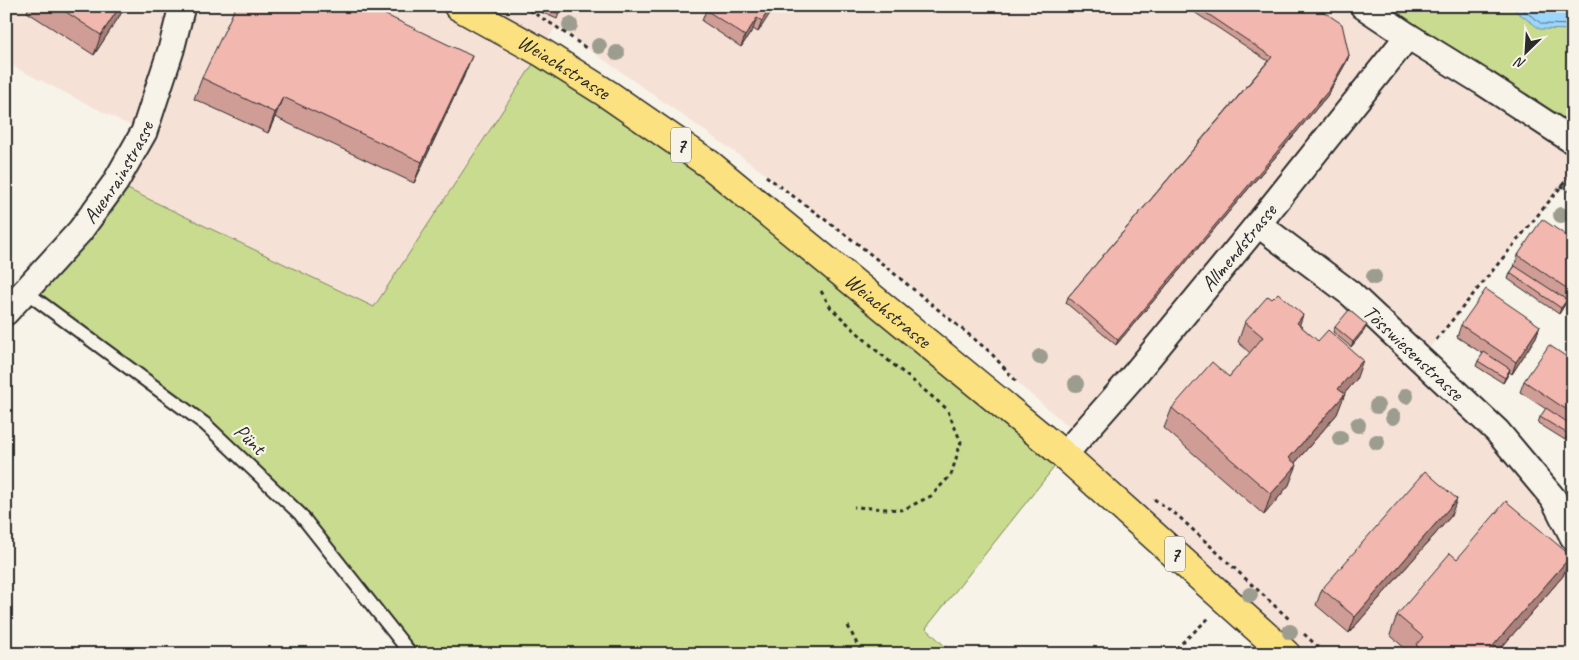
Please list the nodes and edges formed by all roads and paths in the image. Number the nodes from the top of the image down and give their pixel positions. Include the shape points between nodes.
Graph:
1 (182, 6) edge
2 (458, 6) edge
3 (1363, 6) edge
4 (1408, 36) junction
5 (1573, 141) edge
6 (1573, 172) edge
7 (1561, 186) junction
8 (1573, 194) edge
9 (1258, 224) junction
10 (818, 286) dead end
11 (26, 292) junction
12 (6, 312) edge
13 (1421, 358) junction
14 (1064, 455) junction
15 (1563, 501) edge
16 (854, 506) dead end
17 (1573, 537) edge
18 (1228, 601) junction
19 (848, 626) dead end
20 (411, 654) edge
21 (862, 654) edge
22 (1170, 654) edge
23 (1286, 654) edge

1 - 11 street, Auenrainstrasse via 144,132 115,183 86,223
2 - 14 main road, Weiachstrasse / 7 via 541,52 709,164
3 - 4 street
4 - 5 street
4 - 9 street, Allmendstrasse
6 - 7 path
7 - 8 path
7 - 13 path
9 - 13 street, Tösswiesenstrasse via 1351,294
9 - 14 street, Allmendstrasse
10 - 16 path via 837,314 947,409 961,442 951,475 931,496 902,510
11 - 12 street, Auenrainstrasse
11 - 20 lane, Pünt via 205,424 300,514
13 - 15 street, Tösswiesenstrasse via 1497,430
14 - 18 main road, Weiachstrasse / 7
15 - 17 street, Tösswiesenstrasse
18 - 22 path
18 - 23 main road, Weiachstrasse / 7
19 - 21 path

